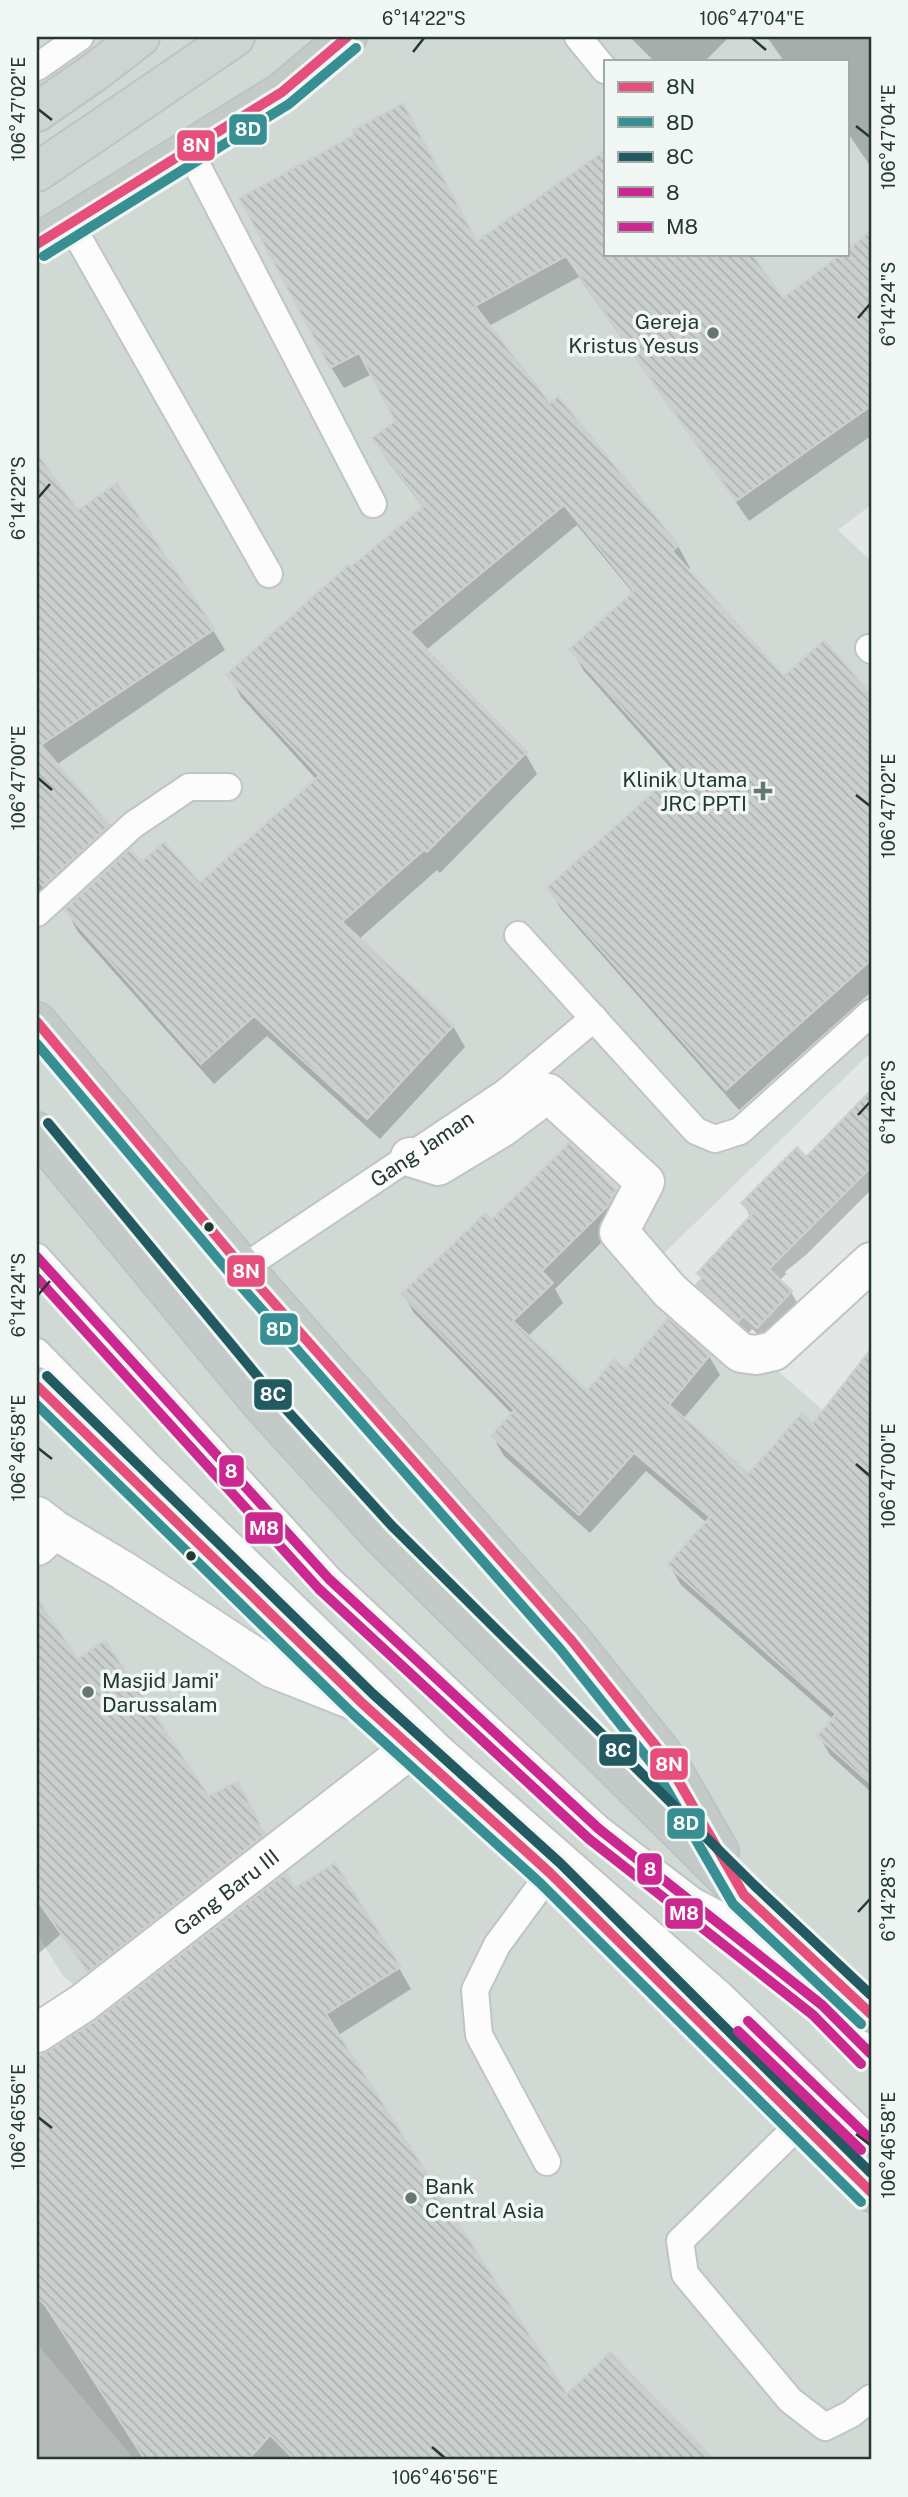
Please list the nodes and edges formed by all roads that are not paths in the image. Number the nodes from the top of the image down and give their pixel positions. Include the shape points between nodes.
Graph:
1 (80, 37) edge
2 (140, 37) edge
3 (235, 37) edge
4 (347, 37) edge
5 (578, 37) edge
6 (37, 66) edge
7 (604, 69) edge
8 (37, 112) edge
9 (188, 150) junction
10 (37, 172) edge
11 (70, 223) junction
12 (37, 244) edge
13 (373, 503) dead end
14 (269, 574) dead end
15 (228, 787) dead end
16 (37, 913) edge
17 (518, 935) dead end
18 (871, 1013) edge
19 (594, 1018) junction
20 (37, 1022) edge
21 (37, 1132) edge
22 (410, 1157) junction
23 (37, 1257) edge
24 (871, 1262) edge
25 (243, 1268) junction
26 (37, 1352) edge
27 (37, 1386) edge
28 (43, 1531) edge
29 (363, 1704) junction
30 (413, 1747) junction
31 (550, 1873) junction
32 (744, 1895) junction
33 (693, 1900) junction
34 (827, 1971) junction
35 (871, 2014) edge
36 (37, 2032) edge
37 (871, 2054) edge
38 (802, 2122) junction
39 (871, 2140) edge
40 (547, 2162) dead end
41 (871, 2192) edge
42 (871, 2398) edge

1 - 6 lane
2 - 8 main road
3 - 10 main road
4 - 9 highway via 282,92
5 - 7 lane
9 - 11 highway
9 - 13 lane
11 - 12 highway
11 - 14 lane
15 - 16 lane via 189,787 133,825
17 - 19 lane
18 - 19 lane via 740,1131 715,1139 696,1131
19 - 22 lane, Gang Jaman via 506,1092
20 - 25 highway
21 - 32 highway via 262,1404 382,1536
22 - 24 street via 438,1166 548,1093 645,1182 619,1232 670,1291 741,1353 774,1351
22 - 25 lane, Gang Jaman
23 - 33 lane via 330,1580 599,1829
25 - 32 highway via 572,1641 664,1756
26 - 39 lane via 433,1741 721,1995
27 - 29 highway
28 - 29 street via 124,1571 272,1668
29 - 30 highway
30 - 31 highway
30 - 36 street, Gang Baru III via 83,2003
31 - 38 highway
31 - 40 lane via 498,1945 475,1990 479,2035
32 - 34 highway
33 - 34 lane
33 - 37 lane via 822,2005
34 - 35 highway
38 - 41 highway
38 - 42 lane via 680,2241 685,2274 790,2400 825,2427

